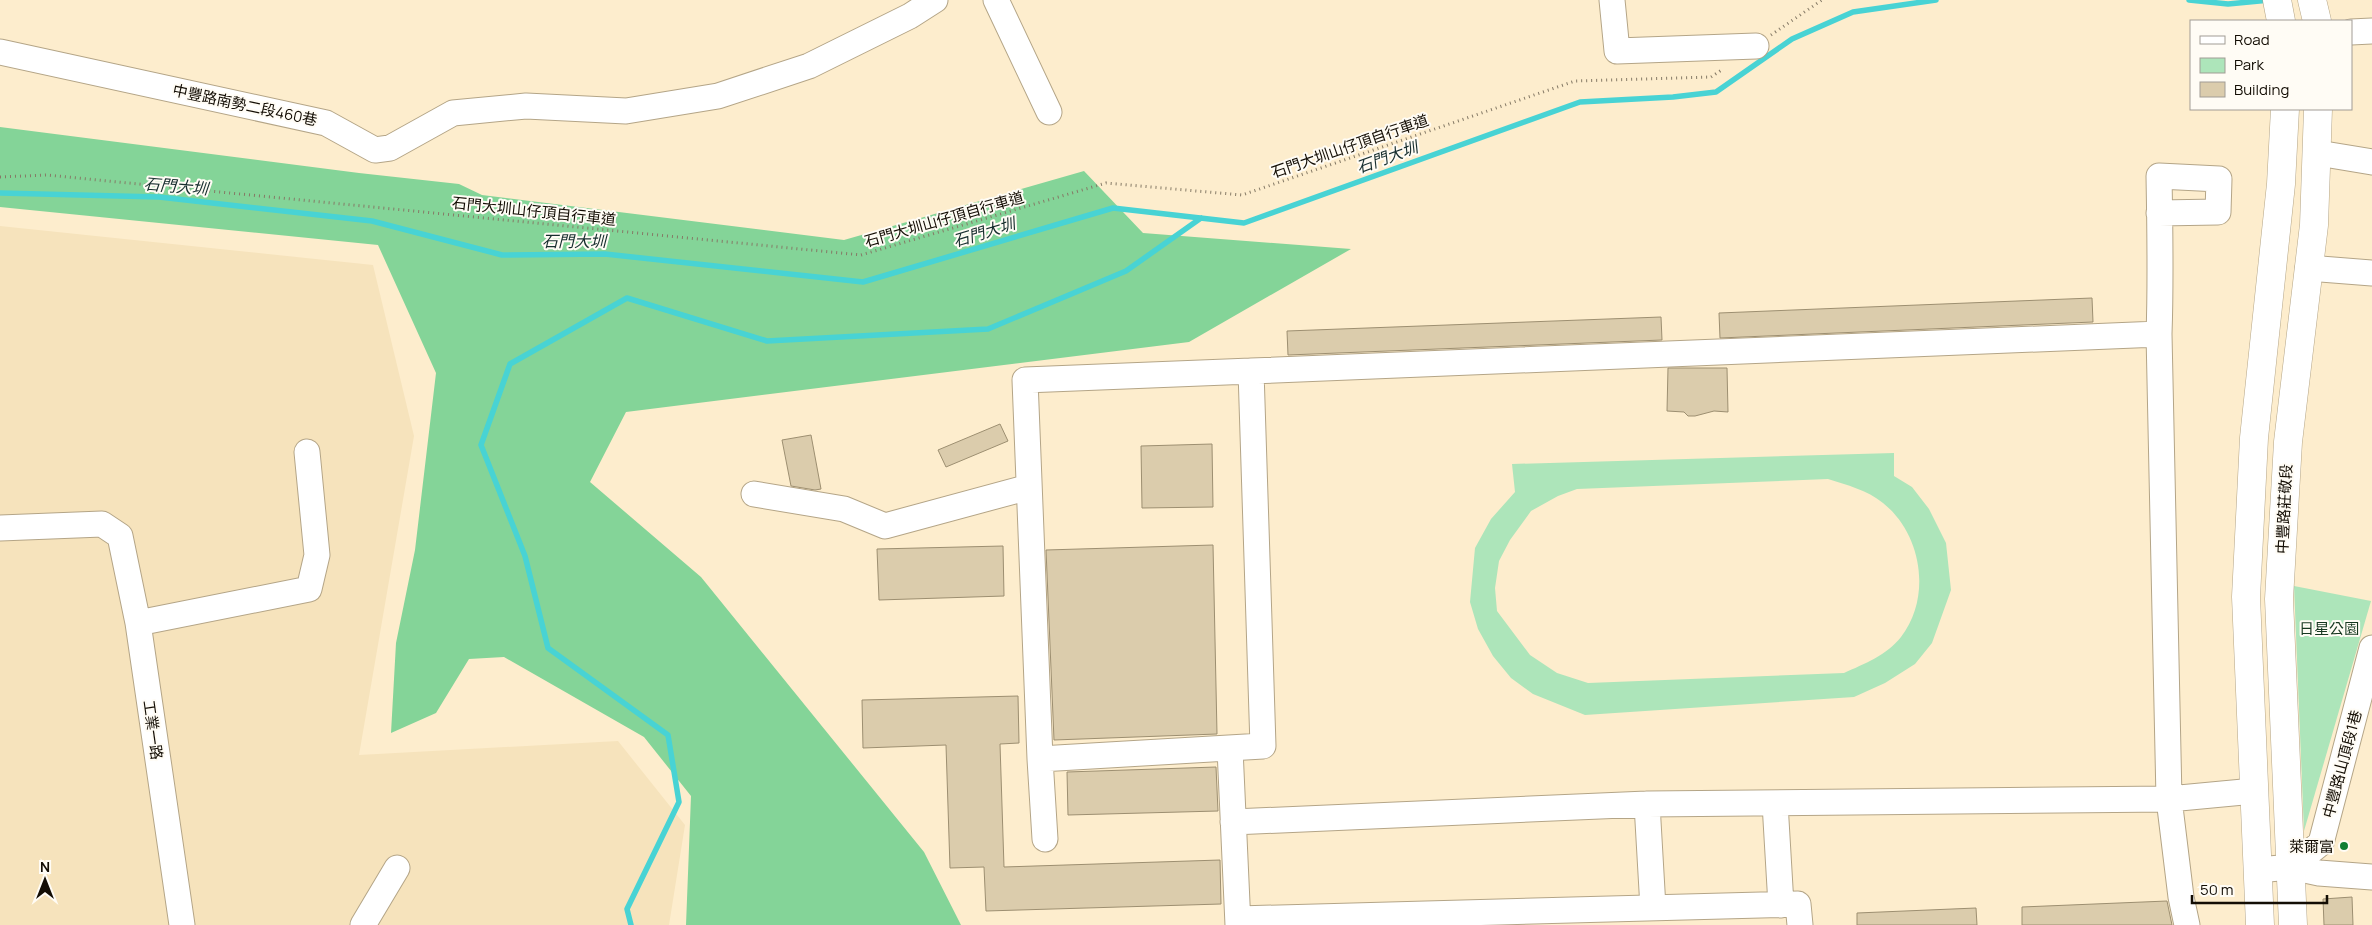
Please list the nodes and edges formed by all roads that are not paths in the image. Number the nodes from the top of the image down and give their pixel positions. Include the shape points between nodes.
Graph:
1 (935, 0) edge
2 (996, 0) edge
3 (1612, 0) edge
4 (2277, 0) edge
5 (2281, 20) edge
6 (2372, 31) edge
7 (2352, 32) edge
8 (1756, 46) road end
9 (0, 52) edge
10 (2285, 110) edge
11 (2318, 110) edge
12 (1049, 112) dead end
13 (2318, 153) junction
14 (2372, 162) edge
15 (2159, 213) dead end
16 (2308, 268) junction
17 (2372, 273) edge
18 (2159, 334) junction
19 (1251, 371) junction
20 (307, 452) dead end
21 (1029, 487) junction
22 (754, 494) dead end
23 (0, 528) edge
24 (138, 623) junction
25 (2372, 648) edge
26 (1230, 749) junction
27 (1040, 759) junction
28 (2254, 791) junction
29 (2169, 799) junction
30 (1775, 803) junction
31 (1647, 804) junction
32 (1233, 822) junction
33 (1045, 839) dead end
34 (2291, 867) junction
35 (397, 868) dead end
36 (2258, 870) junction
37 (2372, 877) edge
38 (1781, 904) junction
39 (1640, 914) edge
40 (1238, 922) edge
41 (182, 925) edge
42 (363, 925) edge
43 (1800, 925) edge
44 (2187, 925) edge
45 (2260, 925) edge
46 (2293, 925) edge

1 - 9 street, 中豐路南勢二段460巷 via 910,16 809,66 718,96 626,111 526,106 453,113 390,148 375,150 326,123
2 - 12 street
3 - 8 street via 1617,51
4 - 5 main road
6 - 7 street
10 - 28 main road via 2281,184 2254,438 2246,597
11 - 13 main road, 中豐路莊敬段
13 - 14 street
13 - 16 main road, 中豐路莊敬段
15 - 18 street
16 - 17 street
16 - 34 main road, 中豐路莊敬段 via 2288,442 2279,598
18 - 19 street
18 - 29 street
19 - 21 street via 1025,380
19 - 26 street via 1263,746
20 - 24 street via 317,555 309,589
21 - 22 street via 885,526 844,508
21 - 27 street
23 - 24 street, 工業一路 via 102,524 120,536
24 - 41 street, 工業一路
25 - 34 street, 中豐路山頂段1巷 via 2320,844
26 - 27 street
26 - 32 street
27 - 33 street
28 - 29 street
28 - 36 main road
29 - 30 street
29 - 44 street
30 - 31 street
30 - 38 street
31 - 32 street
31 - 39 street
32 - 40 street
34 - 36 street
34 - 37 street via 2319,873
34 - 46 main road, 中豐路莊敬段
35 - 42 street
36 - 45 main road
38 - 39 street
38 - 43 street via 1798,904
39 - 40 street

